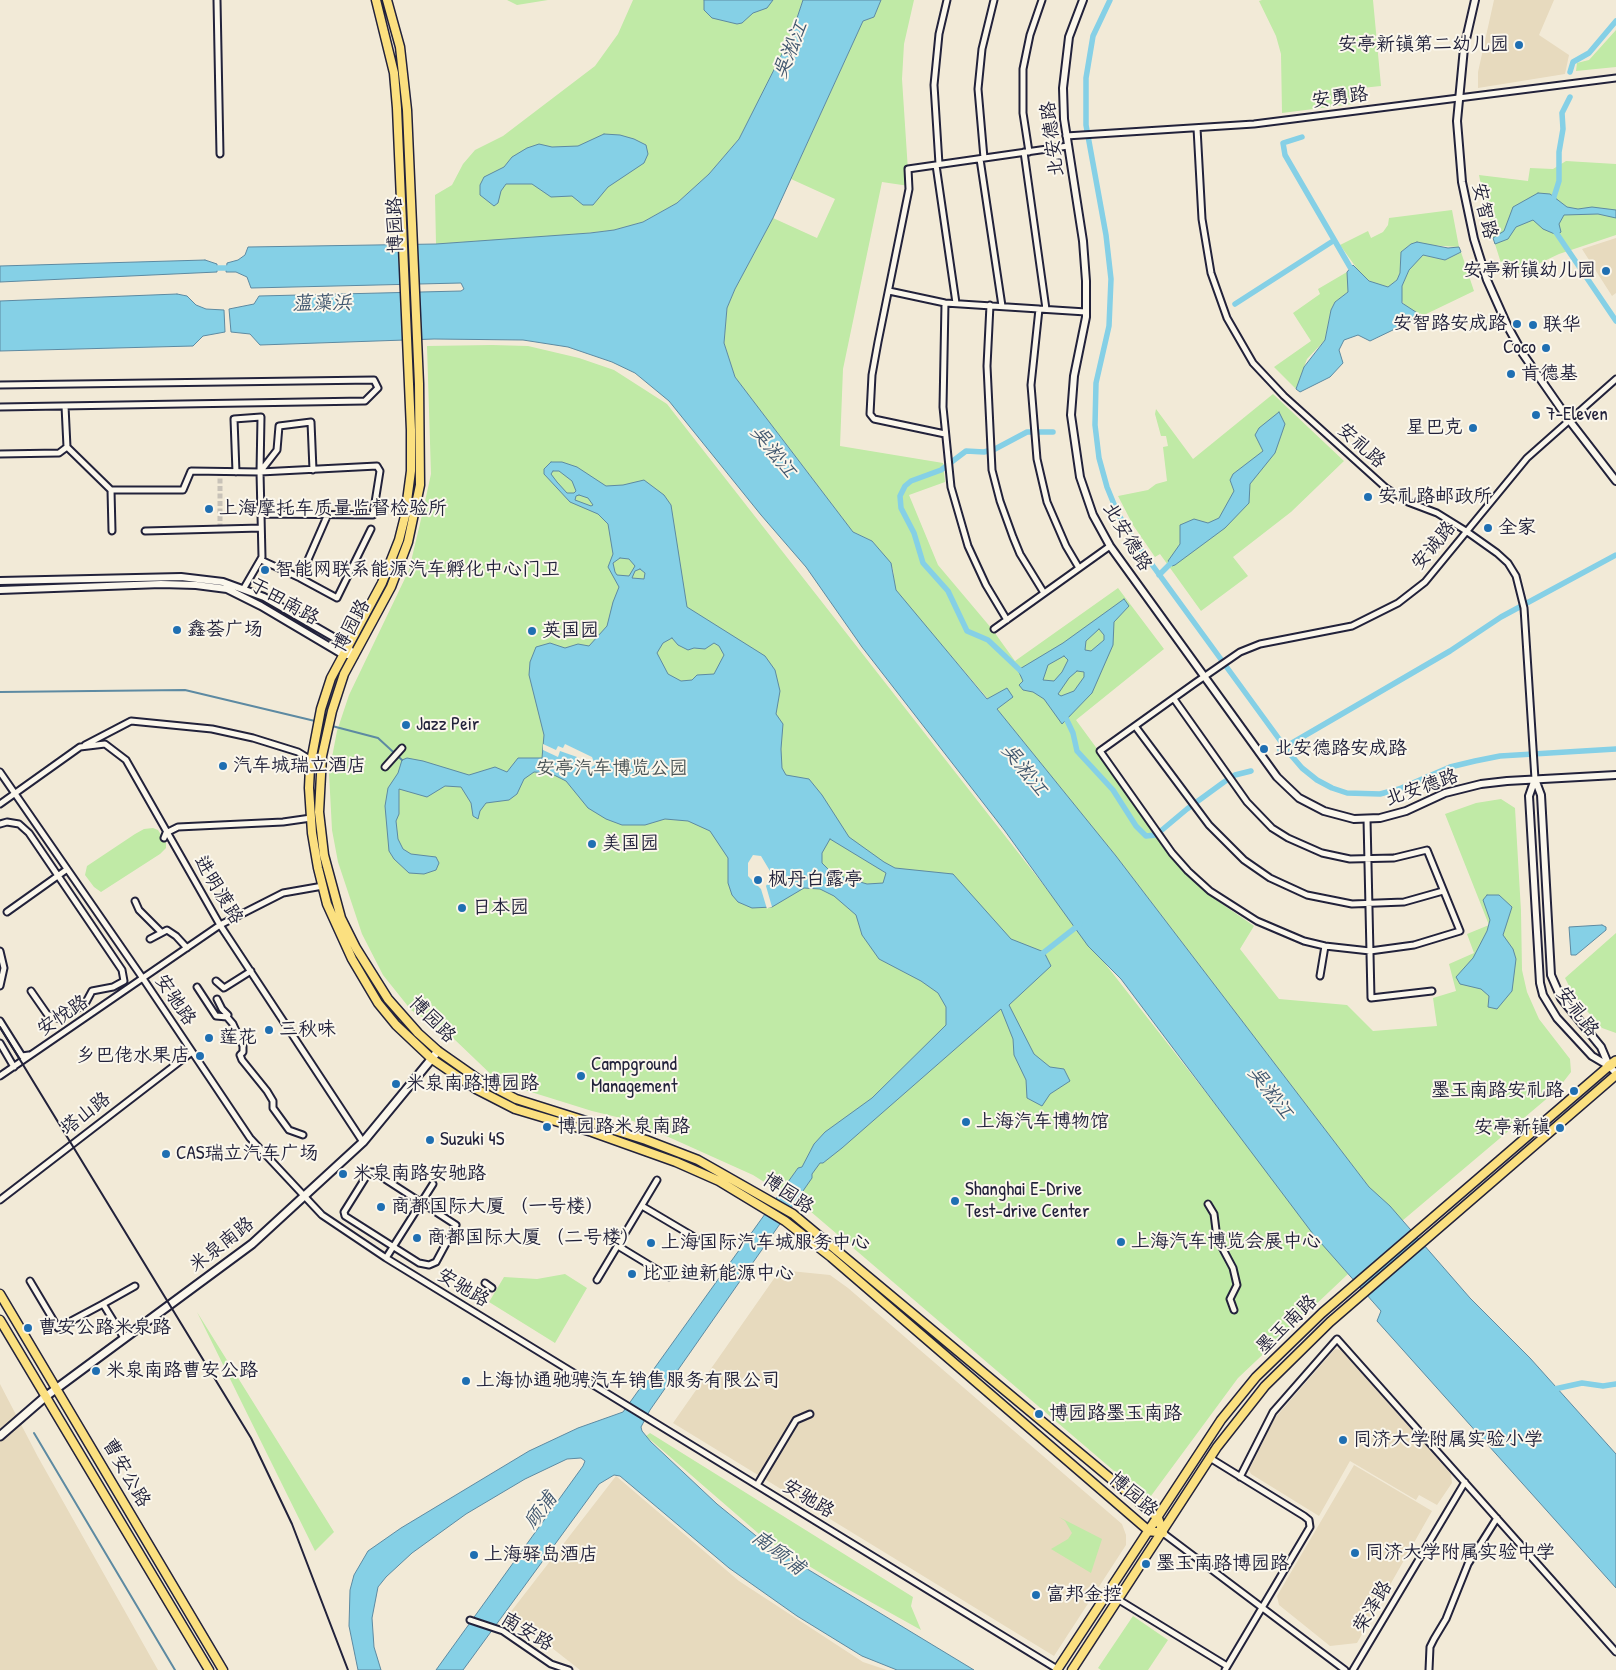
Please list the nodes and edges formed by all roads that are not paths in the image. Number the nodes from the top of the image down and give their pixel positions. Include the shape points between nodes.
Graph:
1 (217, 0) edge
2 (376, 0) edge
3 (387, 0) edge
4 (947, 0) edge
5 (994, 0) edge
6 (1042, 0) edge
7 (1083, 0) edge
8 (1475, 0) edge
9 (1616, 78) edge
10 (1458, 99) junction
11 (1197, 128) junction
12 (1066, 136) junction
13 (1068, 146) junction
14 (1026, 152) junction
15 (220, 154) dead end
16 (982, 158) junction
17 (938, 164) junction
18 (889, 291) junction
19 (945, 303) junction
20 (956, 303) junction
21 (990, 305) junction
22 (1002, 306) junction
23 (1039, 309) junction
24 (1046, 309) junction
25 (1086, 312) junction
26 (1616, 379) edge
27 (0, 385) edge
28 (65, 406) junction
29 (0, 407) edge
30 (1569, 420) junction
31 (945, 434) junction
32 (67, 447) junction
33 (0, 454) edge
34 (313, 470) junction
35 (236, 472) junction
36 (260, 472) junction
37 (1616, 481) edge
38 (111, 490) junction
39 (262, 514) junction
40 (328, 514) junction
41 (261, 528) junction
42 (371, 529) dead end
43 (112, 531) dead end
44 (145, 531) dead end
45 (1466, 531) junction
46 (1110, 546) junction
47 (261, 560) junction
48 (1079, 568) junction
49 (300, 578) junction
50 (0, 581) edge
51 (119, 582) junction
52 (244, 588) junction
53 (0, 590) edge
54 (1044, 593) junction
55 (1007, 620) junction
56 (994, 629) dead end
57 (347, 645) junction
58 (342, 654) junction
59 (354, 656) junction
60 (1204, 677) junction
61 (1174, 699) junction
62 (1136, 726) junction
63 (80, 747) junction
64 (402, 748) dead end
65 (311, 760) junction
66 (385, 768) dead end
67 (0, 772) edge
68 (1616, 775) edge
69 (1534, 779) junction
70 (14, 794) junction
71 (0, 804) edge
72 (311, 818) junction
73 (1367, 819) junction
74 (0, 824) edge
75 (165, 835) junction
76 (1368, 860) junction
77 (66, 870) junction
78 (58, 876) junction
79 (322, 886) junction
80 (1444, 891) junction
81 (134, 901) dead end
82 (1369, 904) junction
83 (7, 912) dead end
84 (220, 925) junction
85 (161, 932) junction
86 (150, 939) dead end
87 (1324, 946) junction
88 (187, 948) junction
89 (0, 951) edge
90 (1370, 951) junction
91 (251, 971) junction
92 (1320, 976) dead end
93 (144, 980) junction
94 (216, 981) dead end
95 (0, 986) edge
96 (197, 987) dead end
97 (31, 991) dead end
98 (1432, 991) dead end
99 (217, 999) dead end
100 (227, 1017) junction
101 (0, 1021) edge
102 (0, 1043) edge
103 (438, 1051) junction
104 (192, 1052) junction
105 (30, 1056) junction
106 (432, 1059) junction
107 (14, 1067) junction
108 (1614, 1069) edge
109 (0, 1076) edge
110 (303, 1135) dead end
111 (363, 1142) junction
112 (657, 1180) dead end
113 (433, 1184) dead end
114 (304, 1198) junction
115 (0, 1200) edge
116 (421, 1202) junction
117 (1208, 1204) dead end
118 (642, 1206) junction
119 (696, 1238) dead end
120 (393, 1246) junction
121 (618, 1246) junction
122 (386, 1258) junction
123 (669, 1277) dead end
124 (597, 1280) dead end
125 (30, 1281) dead end
126 (485, 1283) dead end
127 (135, 1286) dead end
128 (492, 1288) dead end
129 (0, 1294) edge
130 (103, 1304) junction
131 (1234, 1310) dead end
132 (0, 1320) edge
133 (124, 1338) junction
134 (57, 1388) junction
135 (45, 1397) junction
136 (810, 1414) dead end
137 (0, 1436) edge
138 (1210, 1458) junction
139 (1240, 1477) junction
140 (1465, 1482) junction
141 (757, 1485) junction
142 (1158, 1518) junction
143 (1497, 1518) junction
144 (1149, 1531) junction
145 (1163, 1533) junction
146 (1118, 1600) junction
147 (1261, 1608) junction
148 (470, 1620) dead end
149 (1616, 1652) edge
150 (1226, 1668) edge
151 (209, 1670) edge
152 (222, 1670) edge
153 (568, 1670) edge
154 (1057, 1670) edge
155 (1072, 1670) edge
156 (1346, 1670) edge
157 (1353, 1670) edge
158 (1429, 1670) edge

1 - 15 street
2 - 57 main road, 博园路 via 394,73 410,471 399,540 382,583
3 - 59 main road, 博园路 via 404,76 419,384 420,485 410,533 391,587
4 - 17 street via 934,77
5 - 16 street via 983,42 978,90
6 - 14 street via 1023,69
7 - 12 street, 北安德路 via 1073,24 1065,62 1063,103
8 - 10 street, 安智路 via 1464,48
9 - 10 street, 安勇路
10 - 11 street, 安勇路
10 - 30 street, 安智路 via 1462,182 1487,280 1522,354
11 - 12 street, 安勇路
11 - 45 street, 安礼路 via 1202,219 1211,273 1228,318 1253,363 1280,392 1386,488
12 - 13 street, 北安德路
13 - 14 street
13 - 25 street, 北安德路 via 1083,241
14 - 16 street
14 - 24 street
16 - 17 street
16 - 22 street
17 - 18 street via 908,169 909,189
17 - 20 street
18 - 19 street
18 - 31 street via 872,375 871,417
19 - 20 street
19 - 31 street via 942,375
20 - 21 street
21 - 22 street
21 - 54 street via 987,366 990,457 1005,518 1020,554
22 - 23 street
23 - 24 street
23 - 48 street via 1031,386 1040,478 1056,525
24 - 25 street
25 - 46 street, 北安德路 via 1074,376 1070,415 1072,435 1080,477
26 - 30 street, 安诚路
27 - 28 street via 374,380 378,388 364,401
28 - 29 street
28 - 32 street
30 - 37 street, 安智路
30 - 45 street, 安诚路 via 1513,474
31 - 55 street via 948,472 968,546
32 - 33 street via 59,454
32 - 38 street
34 - 36 street
34 - 36 street via 311,422 279,426 277,450
34 - 40 street via 377,466 380,471 373,515
35 - 36 street
35 - 36 street via 234,418 261,416
35 - 38 street via 191,471 183,490
36 - 39 street
38 - 43 street
39 - 40 street
39 - 41 street
40 - 49 street
41 - 44 street
41 - 47 street
42 - 49 street via 337,598
45 - 60 street, 安诚路 via 1425,582 1398,604 1352,626 1260,644 1240,652
45 - 69 street, 安礼路 via 1508,563 1516,576 1524,608
46 - 48 street
46 - 60 street, 北安德路
47 - 49 street
47 - 52 street
48 - 54 street
50 - 51 street, 于田南路
51 - 52 street, 于田南路 via 203,579
51 - 53 street, 于田南路
51 - 58 street, 于田南路 via 227,589
52 - 57 street, 于田南路
54 - 55 street
55 - 56 street
57 - 58 main road, 博园路
57 - 59 street, 于田南路
58 - 59 street, 于田南路
58 - 65 main road, 博园路 via 321,709
59 - 103 main road, 博园路 via 344,674 325,741 319,790 324,855 341,918 361,957 388,999
60 - 61 street, 安诚路
60 - 73 street, 北安德路 via 1288,789 1324,811
61 - 62 street, 安诚路
61 - 76 street via 1224,773 1259,817 1288,838 1322,853
62 - 82 street via 1197,809 1233,850 1270,878 1307,895 1330,901
62 - 87 street, 安诚路 via 1100,751 1188,871 1231,906 1283,934
63 - 65 street via 131,721 220,730 298,752
63 - 70 street, 进明渡路
63 - 75 street, 进明渡路 via 105,744 126,760
64 - 66 street
65 - 72 main road, 博园路
67 - 70 street, 安驰路
68 - 69 street, 北安德路
69 - 73 street, 北安德路 via 1465,787 1400,813
69 - 108 street, 安礼路 via 1541,795 1551,975 1561,998
69 - 108 street, 安礼路 via 1530,796 1543,995 1557,1018 1592,1056
70 - 71 street, 进明渡路
70 - 77 street, 安驰路
72 - 75 street via 178,827
72 - 79 main road, 博园路
73 - 76 street
74 - 78 street via 19,824 29,833
75 - 84 street, 进明渡路
76 - 80 street via 1427,850
76 - 82 street
77 - 78 street
77 - 93 street, 安驰路
78 - 83 street
78 - 97 street via 122,970 124,981 113,988 92,991 85,1004 60,1019 47,1014
79 - 84 street, 安悦路 via 283,893
79 - 106 main road, 博园路 via 335,924 365,982 396,1025
80 - 82 street via 1404,902
80 - 90 street via 1460,931 1414,946
81 - 85 street
82 - 90 street
84 - 88 street, 安悦路
84 - 91 street, 进明渡路
85 - 86 street
85 - 88 street via 167,930
87 - 90 street
87 - 92 street
88 - 93 street, 安悦路
89 - 95 street via 4,968
90 - 98 street via 1371,998
91 - 94 street via 224,988
91 - 111 street, 进明渡路
93 - 104 street, 安驰路
93 - 105 street, 安悦路
96 - 100 street via 216,1016
99 - 100 street
100 - 110 street via 243,1046 242,1060 267,1091 273,1108 289,1130
101 - 105 street via 22,1056
102 - 107 street
103 - 106 main road, 米泉南路
103 - 142 main road, 博园路 via 504,1094 674,1150 773,1200
104 - 114 street, 安驰路 via 250,1138
104 - 115 street, 塔山路
105 - 107 street, 安悦路
106 - 111 main road, 米泉南路
106 - 144 main road, 博园路 via 506,1105 676,1162 719,1181 769,1211 830,1257
107 - 109 street, 安悦路
108 - 138 main road, 墨玉南路 via 1485,1189 1304,1346 1248,1406
108 - 142 main road, 墨玉南路 via 1477,1180 1295,1338 1221,1420
111 - 114 main road, 米泉南路
112 - 118 street
113 - 116 street
114 - 122 street, 安驰路 via 335,1226
114 - 133 main road, 米泉南路 via 252,1244
116 - 120 street
116 - 120 street via 456,1226 436,1262 429,1266 419,1263
116 - 120 street via 369,1172 344,1212 345,1216
117 - 131 street via 1214,1214 1217,1238 1234,1268 1237,1285 1230,1299
118 - 119 street
118 - 121 street
120 - 122 street
121 - 123 street
121 - 124 street
122 - 141 street, 安驰路
125 - 130 street via 58,1328
126 - 128 street
127 - 130 street
129 - 134 main road, 曹安公路
130 - 133 street
132 - 135 main road, 曹安公路
133 - 134 main road, 米泉南路
134 - 135 main road, 米泉南路
134 - 152 main road, 曹安公路
135 - 137 main road, 米泉南路
135 - 151 main road, 曹安公路
136 - 141 street via 796,1420
138 - 139 street
138 - 145 main road, 墨玉南路
139 - 140 street via 1273,1412 1337,1339
139 - 147 street via 1309,1520 1307,1534
140 - 143 street
140 - 157 street, 荣泽路
141 - 154 street, 安驰路
142 - 144 main road, 墨玉南路
142 - 145 main road, 博园路
143 - 149 street
143 - 158 street via 1464,1572 1446,1619 1430,1646
144 - 145 main road, 博园路
144 - 154 main road, 墨玉南路
145 - 146 main road, 墨玉南路
145 - 147 street
146 - 150 street
146 - 155 main road, 墨玉南路
147 - 150 street
147 - 156 street
148 - 153 street, 南安路 via 496,1628 551,1664

